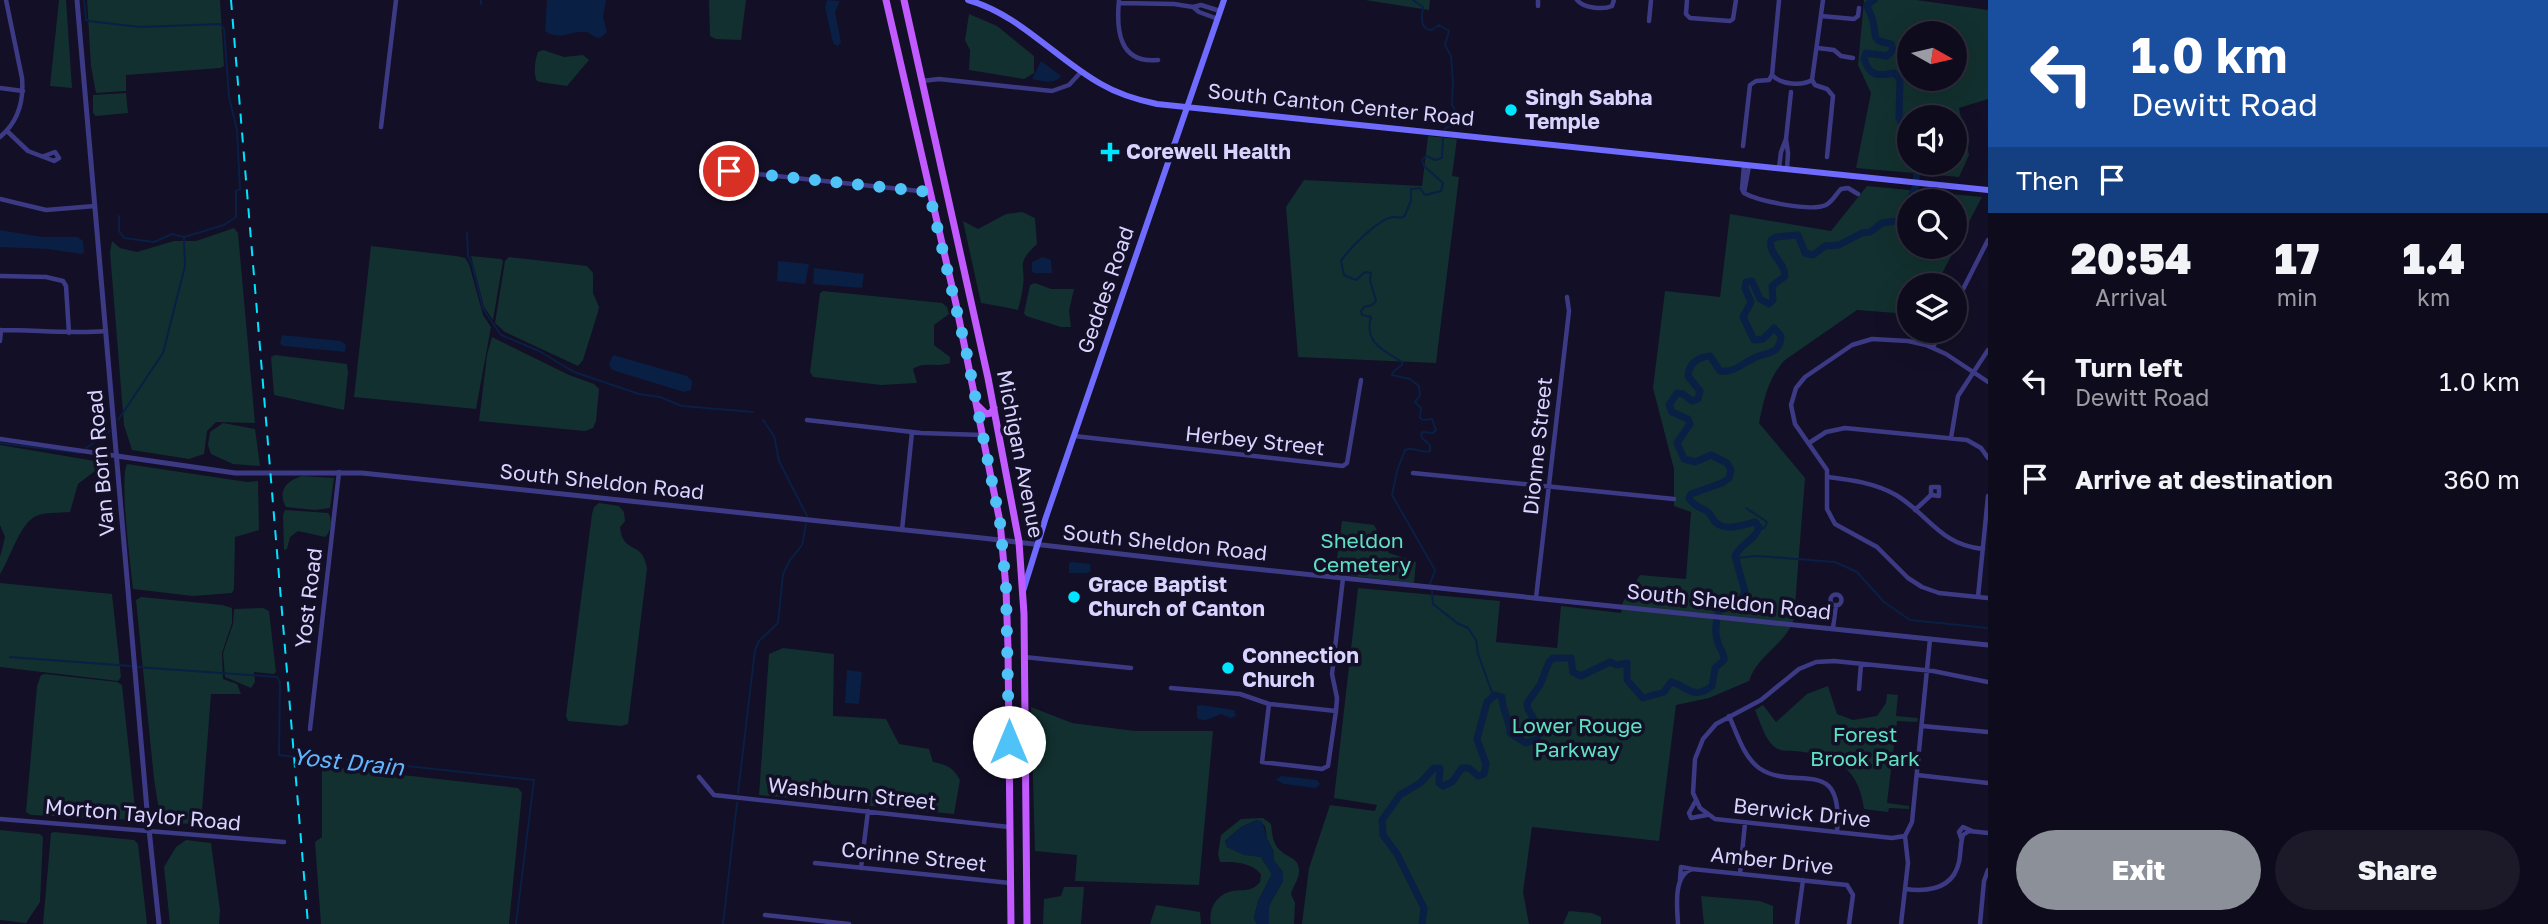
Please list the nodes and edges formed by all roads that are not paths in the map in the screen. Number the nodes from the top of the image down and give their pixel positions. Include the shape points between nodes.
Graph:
1 (6, 0) edge
2 (78, 0) edge
3 (396, 0) edge
4 (886, 0) edge
5 (904, 0) edge
6 (968, 0) edge
7 (1224, 0) edge
8 (1577, 0) edge
9 (1614, 0) edge
10 (1651, 0) edge
11 (1687, 0) edge
12 (1736, 0) edge
13 (1779, 0) edge
14 (1823, 0) edge
15 (1119, 2) edge
16 (1183, 3) edge
17 (1858, 8) dead end
18 (1219, 15) junction
19 (1821, 16) junction
20 (1649, 21) dead end
21 (1818, 48) junction
22 (1853, 58) dead end
23 (1158, 60) dead end
24 (1081, 72) junction
25 (1772, 75) junction
26 (1812, 80) junction
27 (921, 81) junction
28 (1782, 82) junction
29 (1803, 84) junction
30 (0, 88) edge
31 (23, 90) junction
32 (1791, 92) junction
33 (1187, 107) junction
34 (381, 127) dead end
35 (915, 128) junction
36 (932, 129) junction
37 (7, 131) junction
38 (0, 137) edge
39 (1743, 146) dead end
40 (44, 156) dead end
41 (1827, 157) dead end
42 (1746, 166) junction
43 (1783, 169) junction
44 (729, 171) dead end
45 (1988, 190) edge
46 (929, 192) junction
47 (947, 193) junction
48 (1858, 194) dead end
49 (0, 199) edge
50 (95, 206) junction
51 (1988, 240) edge
52 (0, 276) edge
53 (1967, 281) edge
54 (1567, 298) dead end
55 (1, 330) edge
56 (106, 331) junction
57 (69, 333) junction
58 (0, 341) edge
59 (1935, 343) edge
60 (1933, 347) junction
61 (1988, 350) edge
62 (1973, 372) junction
63 (1361, 380) dead end
64 (1988, 382) edge
65 (977, 405) junction
66 (994, 408) junction
67 (807, 419) dead end
68 (912, 432) junction
69 (983, 435) junction
70 (1074, 436) junction
71 (1951, 438) junction
72 (0, 439) edge
73 (1988, 442) edge
74 (1809, 443) junction
75 (986, 448) junction
76 (1981, 448) junction
77 (1003, 451) junction
78 (117, 456) junction
79 (1988, 457) edge
80 (340, 472) junction
81 (1413, 473) dead end
82 (1828, 477) junction
83 (1550, 486) junction
84 (1931, 495) dead end
85 (1988, 496) edge
86 (1674, 499) dead end
87 (1915, 510) junction
88 (902, 530) junction
89 (1002, 540) junction
90 (1019, 542) junction
91 (1038, 545) junction
92 (1983, 549) junction
93 (1343, 578) junction
94 (1023, 591) junction
95 (1978, 597) junction
96 (1536, 598) junction
97 (1988, 598) edge
98 (1836, 605) dead end
99 (1833, 628) junction
100 (1930, 639) junction
101 (1988, 645) edge
102 (1008, 648) junction
103 (1024, 657) junction
104 (1861, 664) junction
105 (1131, 668) dead end
106 (1927, 670) junction
107 (1008, 680) junction
108 (1025, 681) junction
109 (1988, 682) edge
110 (1171, 688) dead end
111 (1859, 690) dead end
112 (1269, 704) junction
113 (1336, 711) junction
114 (1729, 716) junction
115 (1922, 726) junction
116 (310, 729) dead end
117 (1988, 732) edge
118 (1917, 775) junction
119 (699, 777) dead end
120 (1988, 782) edge
121 (1695, 801) junction
122 (868, 811) junction
123 (1707, 815) junction
124 (0, 819) edge
125 (1745, 823) junction
126 (1009, 827) junction
127 (149, 831) junction
128 (1836, 832) junction
129 (1988, 833) edge
130 (1905, 836) junction
131 (284, 842) dead end
132 (1010, 854) junction
133 (1026, 860) junction
134 (815, 863) dead end
135 (861, 868) junction
136 (1988, 870) edge
137 (1740, 874) junction
138 (1803, 880) junction
139 (1010, 883) junction
140 (1905, 889) junction
141 (1981, 908) junction
142 (1988, 908) edge
143 (765, 915) dead end
144 (159, 924) edge
145 (849, 924) edge
146 (1011, 924) edge
147 (1027, 924) edge
148 (1678, 924) edge
149 (1797, 924) edge
150 (1849, 924) edge
151 (1901, 924) edge
152 (1980, 924) edge

1 - 31 street
2 - 50 street, Van Born Road
3 - 34 street
4 - 35 main road, Michigan Avenue
5 - 27 main road, Michigan Avenue
6 - 24 main road, South Canton Center Road via 1009,19
7 - 18 main road, Geddes Road
8 - 9 street via 1607,8
10 - 20 street
11 - 12 street via 1690,18 1730,22
13 - 25 street
14 - 19 street
15 - 16 street
15 - 23 street via 1125,49 1133,56
16 - 18 street
17 - 19 street via 1854,19
18 - 33 main road, Geddes Road
19 - 21 street
21 - 22 street
21 - 26 street
24 - 27 street via 1069,85 1052,91
24 - 33 main road, South Canton Center Road via 1130,97
25 - 28 street
25 - 39 street via 1751,85
26 - 29 street
26 - 41 street via 1833,96
27 - 36 main road, Michigan Avenue
28 - 29 street
28 - 32 street
29 - 32 street
30 - 31 street
31 - 37 street via 18,115
32 - 43 street
33 - 42 main road, South Canton Center Road
33 - 70 main road, Geddes Road
35 - 36 main road via 924,133
35 - 46 main road, Michigan Avenue
36 - 47 main road, Michigan Avenue
37 - 38 street
37 - 40 street via 28,150
42 - 43 main road, South Canton Center Road
42 - 48 street via 1744,193 1770,201 1814,207 1828,203 1841,189
43 - 45 main road, South Canton Center Road
44 - 46 street
46 - 47 main road via 937,186
46 - 65 main road, Michigan Avenue
47 - 66 main road, Michigan Avenue
49 - 50 street via 46,210
50 - 56 street, Van Born Road
51 - 53 street
52 - 57 street via 62,279
54 - 83 street, Dionne Street
55 - 57 street
55 - 58 street
56 - 57 street
56 - 78 street, Van Born Road
59 - 60 street
60 - 62 street
60 - 74 street via 1908,341 1861,341 1805,377 1794,392 1791,409
61 - 62 street
62 - 64 street
62 - 71 street via 1956,400
63 - 70 street, Herbey Street via 1343,466
65 - 66 main road via 986,414
65 - 69 main road, Michigan Avenue
66 - 77 main road, Michigan Avenue
67 - 68 street
68 - 69 street
68 - 88 street
69 - 75 main road, Michigan Avenue
70 - 91 main road, Geddes Road
71 - 74 street via 1845,428 1826,432
71 - 76 street
72 - 78 street
73 - 76 street
74 - 82 street
75 - 77 main road via 992,443
75 - 89 main road, Michigan Avenue
76 - 79 street
77 - 90 main road, Michigan Avenue
78 - 80 street, South Sheldon Road via 235,473
78 - 127 street, Van Born Road
80 - 88 street, South Sheldon Road
80 - 116 street, Yost Road
81 - 83 street
82 - 87 street via 1877,486
82 - 95 street via 1827,509 1838,527 1877,547 1922,587
83 - 86 street
83 - 96 street, Dionne Street
84 - 87 street
85 - 92 street
87 - 92 street via 1948,540
88 - 89 street, South Sheldon Road
89 - 90 street, South Sheldon Road
89 - 102 main road, Michigan Avenue
90 - 91 street, South Sheldon Road
90 - 94 main road, Michigan Avenue
91 - 93 street, South Sheldon Road
91 - 94 main road, Geddes Road
92 - 95 street
93 - 96 street, South Sheldon Road
93 - 113 street via 1332,674
94 - 103 main road, Michigan Avenue
95 - 97 street
96 - 99 street, South Sheldon Road
98 - 99 street
99 - 100 street, South Sheldon Road
100 - 101 street, South Sheldon Road
100 - 106 street
102 - 103 main road via 1016,658
102 - 107 main road, Michigan Avenue
103 - 105 street
103 - 108 main road, Michigan Avenue
104 - 106 street
104 - 111 street
104 - 114 street via 1828,661 1807,665 1761,700
106 - 109 street
106 - 115 street
107 - 108 main road via 1016,675
107 - 126 main road, Michigan Avenue
108 - 133 main road, Michigan Avenue
110 - 112 street via 1240,694
112 - 113 street
112 - 113 street via 1262,762 1322,769 1328,766
114 - 121 street via 1706,734 1697,751 1692,786
114 - 128 street via 1759,768 1776,775 1815,779 1830,789 1838,809
115 - 117 street
115 - 118 street
118 - 120 street
118 - 130 street via 1912,822
119 - 122 street, Washburn Street via 714,795
121 - 123 street, Berwick Drive
121 - 123 street via 1691,818
122 - 126 street, Washburn Street
122 - 135 street
123 - 125 street, Berwick Drive
124 - 127 street, Morton Taylor Road
125 - 128 street, Berwick Drive
125 - 137 street
126 - 132 main road, Michigan Avenue
127 - 131 street, Morton Taylor Road
127 - 144 street, Van Born Road
128 - 130 street, Berwick Drive
129 - 140 street via 1965,833 1958,867 1947,882 1928,890
130 - 140 street
132 - 133 main road via 1020,852
132 - 139 main road, Michigan Avenue
133 - 147 main road, Michigan Avenue
134 - 135 street, Corinne Street
135 - 139 street, Corinne Street
136 - 141 street
137 - 138 street, Amber Drive
137 - 148 street, Amber Drive via 1683,869
138 - 149 street
138 - 150 street, Amber Drive via 1849,887 1853,895
139 - 146 main road, Michigan Avenue
140 - 151 street
141 - 142 street
141 - 152 street
143 - 145 street

